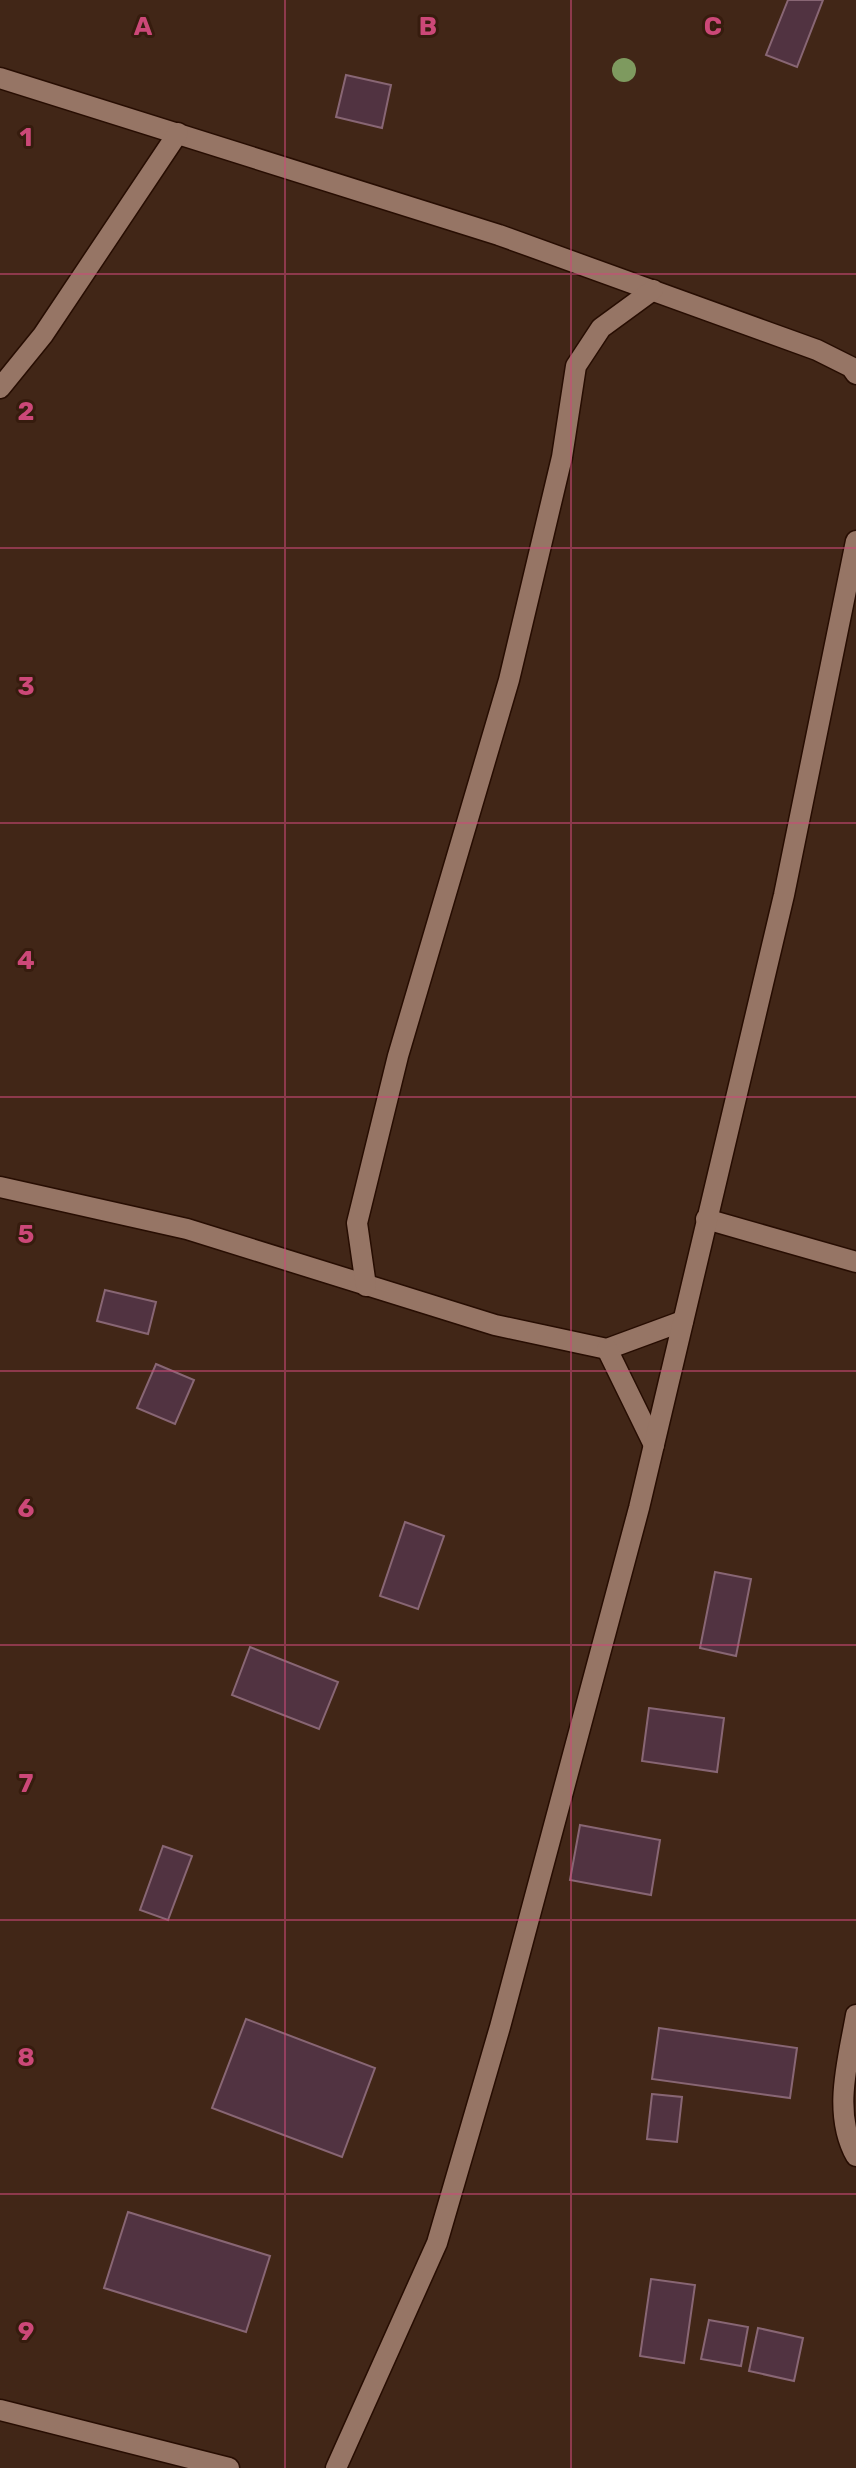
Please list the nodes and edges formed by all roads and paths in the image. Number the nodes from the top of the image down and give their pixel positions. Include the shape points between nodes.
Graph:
1 (0, 78) edge
2 (178, 133) junction
3 (653, 290) junction
4 (856, 374) edge
5 (0, 388) edge
6 (856, 541) edge
7 (0, 1187) edge
8 (706, 1219) junction
9 (856, 1262) edge
10 (366, 1286) junction
11 (683, 1321) junction
12 (607, 1349) junction
13 (654, 1445) junction
14 (856, 2015) edge
15 (856, 2156) edge
16 (0, 2410) edge
17 (229, 2468) edge
18 (336, 2468) edge

1 - 2 street
2 - 3 street
2 - 5 street via 43,335
3 - 4 street via 817,350
3 - 10 street via 601,328 576,366 562,457 509,680 398,1056 357,1223
6 - 8 street via 784,895
7 - 10 street via 187,1229
8 - 9 street
8 - 11 street
10 - 12 street via 495,1325
11 - 12 street
11 - 13 street
12 - 13 street
13 - 18 street via 500,2027 437,2243
14 - 15 street via 844,2089 845,2136
16 - 17 street

